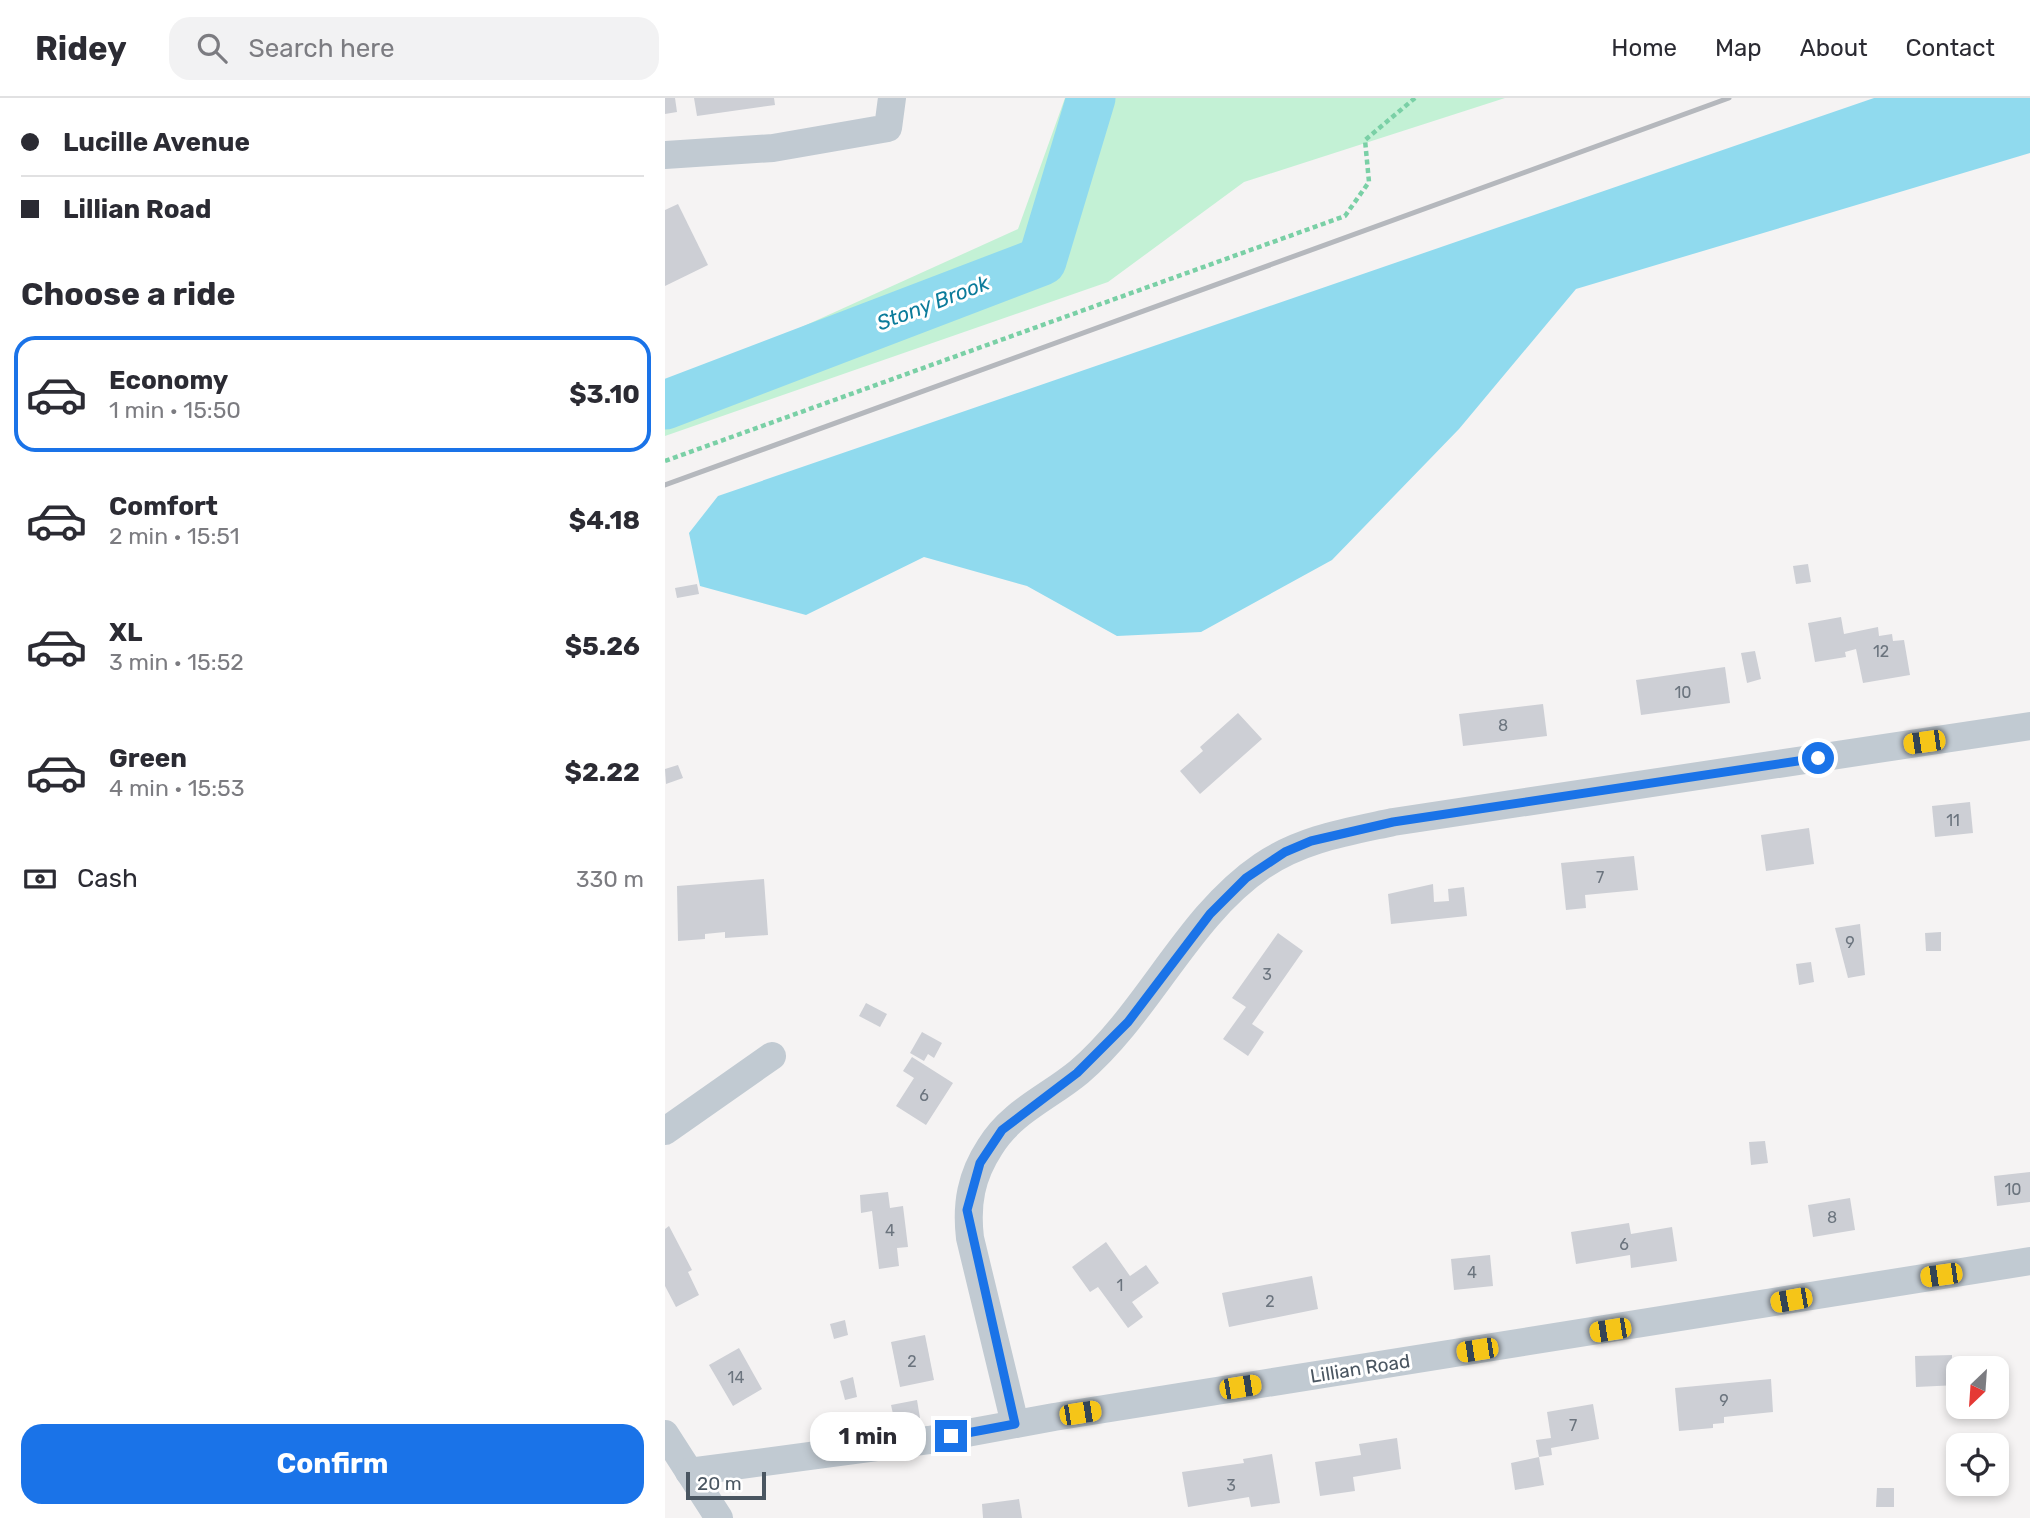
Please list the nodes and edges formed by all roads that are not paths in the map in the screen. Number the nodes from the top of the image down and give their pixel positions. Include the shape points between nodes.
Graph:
1 (892, 98) edge
2 (665, 155) edge
3 (2030, 726) edge
4 (772, 1056) dead end
5 (665, 1131) edge
6 (2030, 1261) edge
7 (1015, 1424) junction
8 (665, 1434) edge
9 (689, 1472) junction
10 (719, 1518) edge

1 - 2 street via 888,128 773,148
3 - 7 street via 1393,822 1311,841 1265,864 1210,914 1111,1040 1077,1073 1002,1130 980,1163 967,1210
4 - 5 street
6 - 7 street, Lillian Road
7 - 9 street, Lillian Road
8 - 9 street
9 - 10 street

